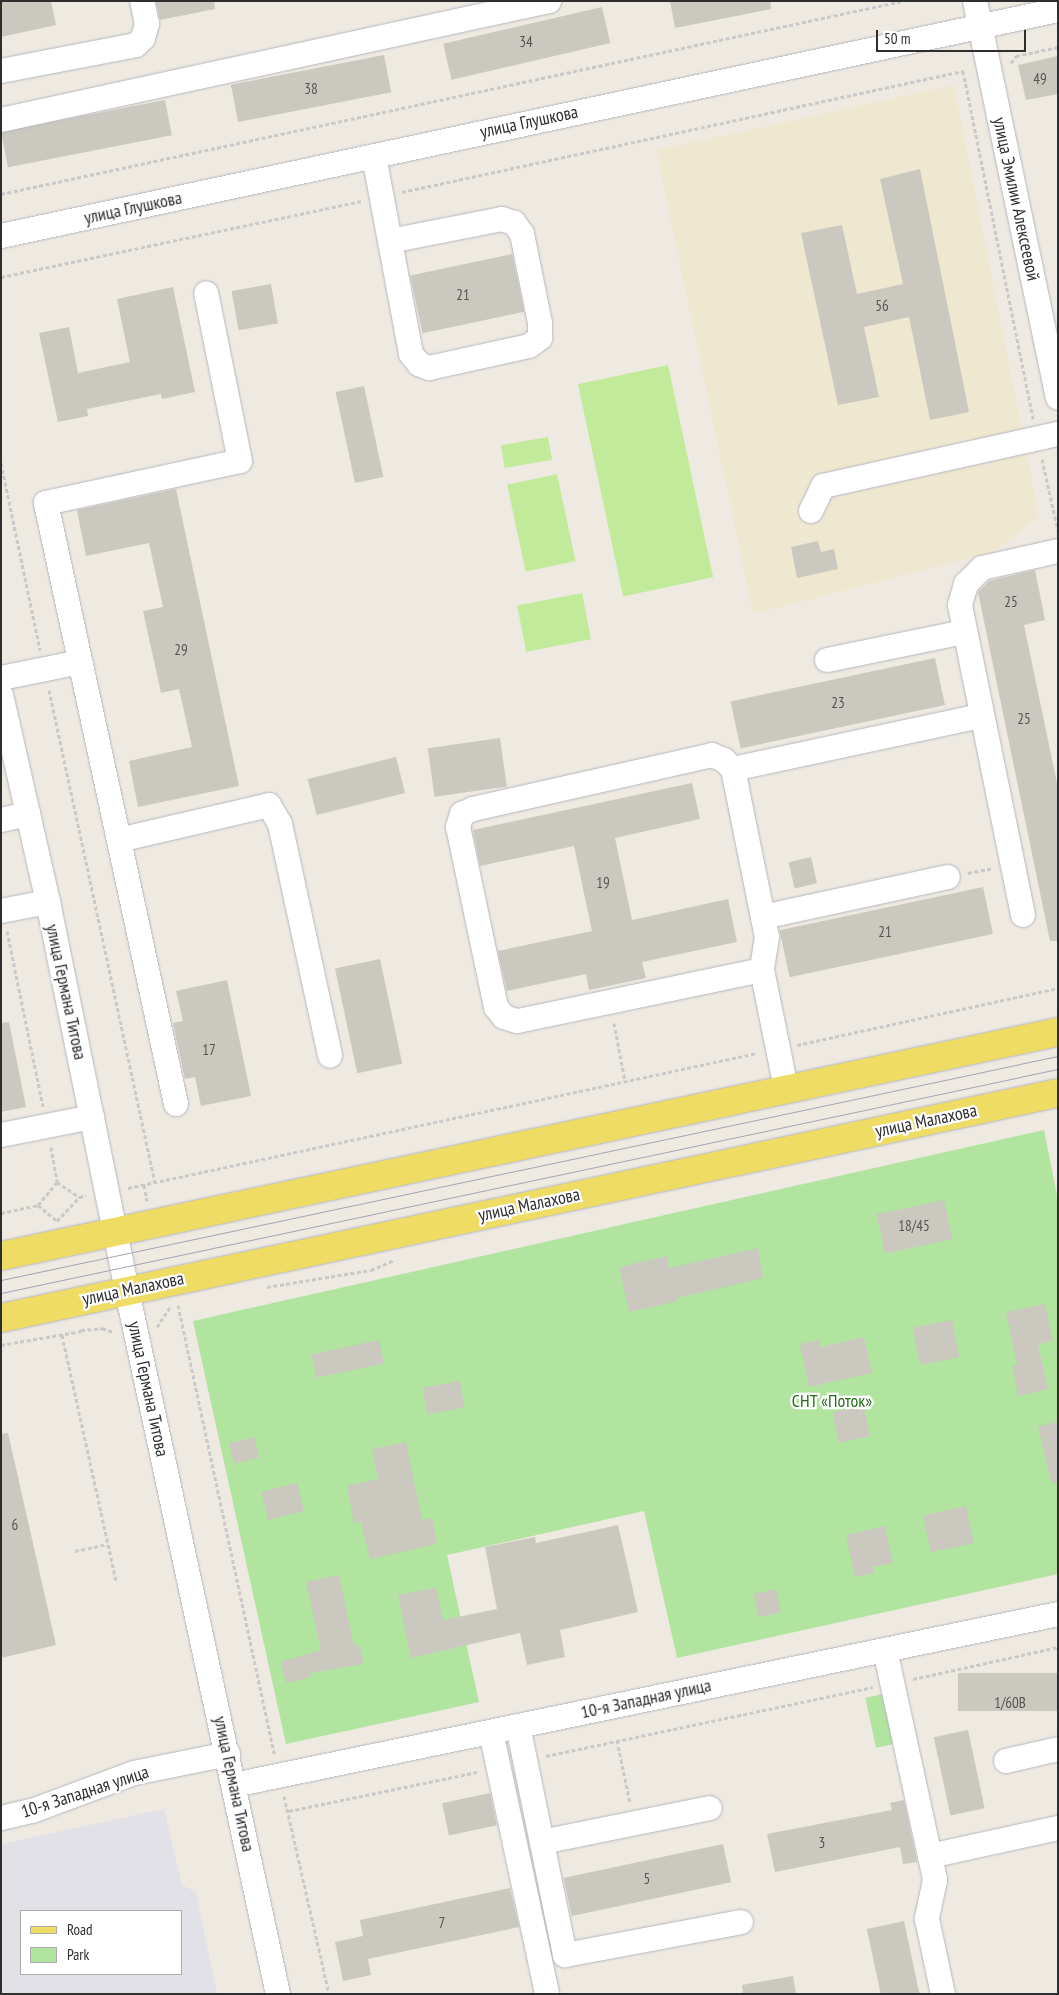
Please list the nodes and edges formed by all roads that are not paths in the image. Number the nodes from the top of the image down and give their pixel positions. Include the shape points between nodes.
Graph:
1 (142, 1) edge
2 (548, 1) edge
3 (975, 1) edge
4 (1058, 10) edge
5 (981, 26) junction
6 (1, 70) edge
7 (1, 120) edge
8 (374, 156) junction
9 (1, 236) edge
10 (390, 241) junction
11 (206, 293) dead end
12 (1057, 386) edge
13 (1047, 436) edge
14 (812, 511) dead end
15 (1058, 551) edge
16 (964, 632) junction
17 (827, 660) dead end
18 (80, 662) junction
19 (1, 678) edge
20 (1, 695) edge
21 (981, 716) junction
22 (733, 768) junction
23 (28, 814) junction
24 (1, 820) edge
25 (119, 840) junction
26 (948, 877) road end
27 (48, 902) junction
28 (2, 911) edge
29 (1023, 914) dead end
30 (763, 917) junction
31 (762, 970) junction
32 (1058, 1032) edge
33 (330, 1056) dead end
34 (786, 1088) junction
35 (1058, 1093) edge
36 (176, 1104) dead end
37 (92, 1117) junction
38 (1, 1135) edge
39 (115, 1232) junction
40 (1, 1256) edge
41 (127, 1291) junction
42 (1, 1318) edge
43 (1058, 1614) edge
44 (885, 1650) junction
45 (518, 1726) junction
46 (491, 1732) junction
47 (1058, 1749) edge
48 (228, 1754) junction
49 (1006, 1760) dead end
50 (234, 1785) junction
51 (710, 1808) dead end
52 (1, 1818) edge
53 (1058, 1828) edge
54 (542, 1842) junction
55 (930, 1856) junction
56 (741, 1922) dead end
57 (278, 1994) edge
58 (546, 1994) edge
59 (943, 1994) edge

1 - 6 street via 147,24 143,38 136,45
2 - 7 street
3 - 5 street, улица Эмилии Алексеевой
4 - 5 street, улица Глушкова
5 - 8 street, улица Глушкова
5 - 12 street, улица Эмилии Алексеевой
8 - 9 street, улица Глушкова
8 - 10 street
10 - 10 street via 410,354 419,364 429,368 529,346 540,338 540,323 522,234 514,223 502,219
11 - 18 street via 240,461 46,503
13 - 14 street via 822,486
15 - 16 street via 982,568 966,584 960,605
16 - 17 street
16 - 21 street
18 - 19 street
18 - 25 street
20 - 23 street, улица Германа Титова
21 - 22 street
21 - 29 street
22 - 30 street
22 - 31 street via 712,754 473,809 462,814 458,828 496,1007 504,1017 517,1021
23 - 24 street
23 - 27 street, улица Германа Титова
25 - 33 street via 270,805 280,824
25 - 36 street
26 - 30 street
27 - 28 street
27 - 37 street, улица Германа Титова
30 - 31 street via 767,937
31 - 34 street
32 - 34 main road
34 - 39 main road
35 - 41 main road, улица Малахова
37 - 38 street
37 - 39 street, улица Германа Титова
39 - 40 main road
39 - 41 street, улица Германа Титова
41 - 42 main road, улица Малахова
41 - 48 street, улица Германа Титова
43 - 44 street, 10-я Западная улица
44 - 45 street, 10-я Западная улица
44 - 55 street
45 - 46 street, 10-я Западная улица
45 - 54 street
46 - 50 street, 10-я Западная улица
46 - 58 street
47 - 49 street
48 - 50 street, улица Германа Титова
48 - 52 street, 10-я Западная улица via 134,1773 32,1811
50 - 57 street, улица Германа Титова
51 - 54 street
53 - 55 street
54 - 56 street via 565,1955
55 - 59 street via 935,1880 927,1919

